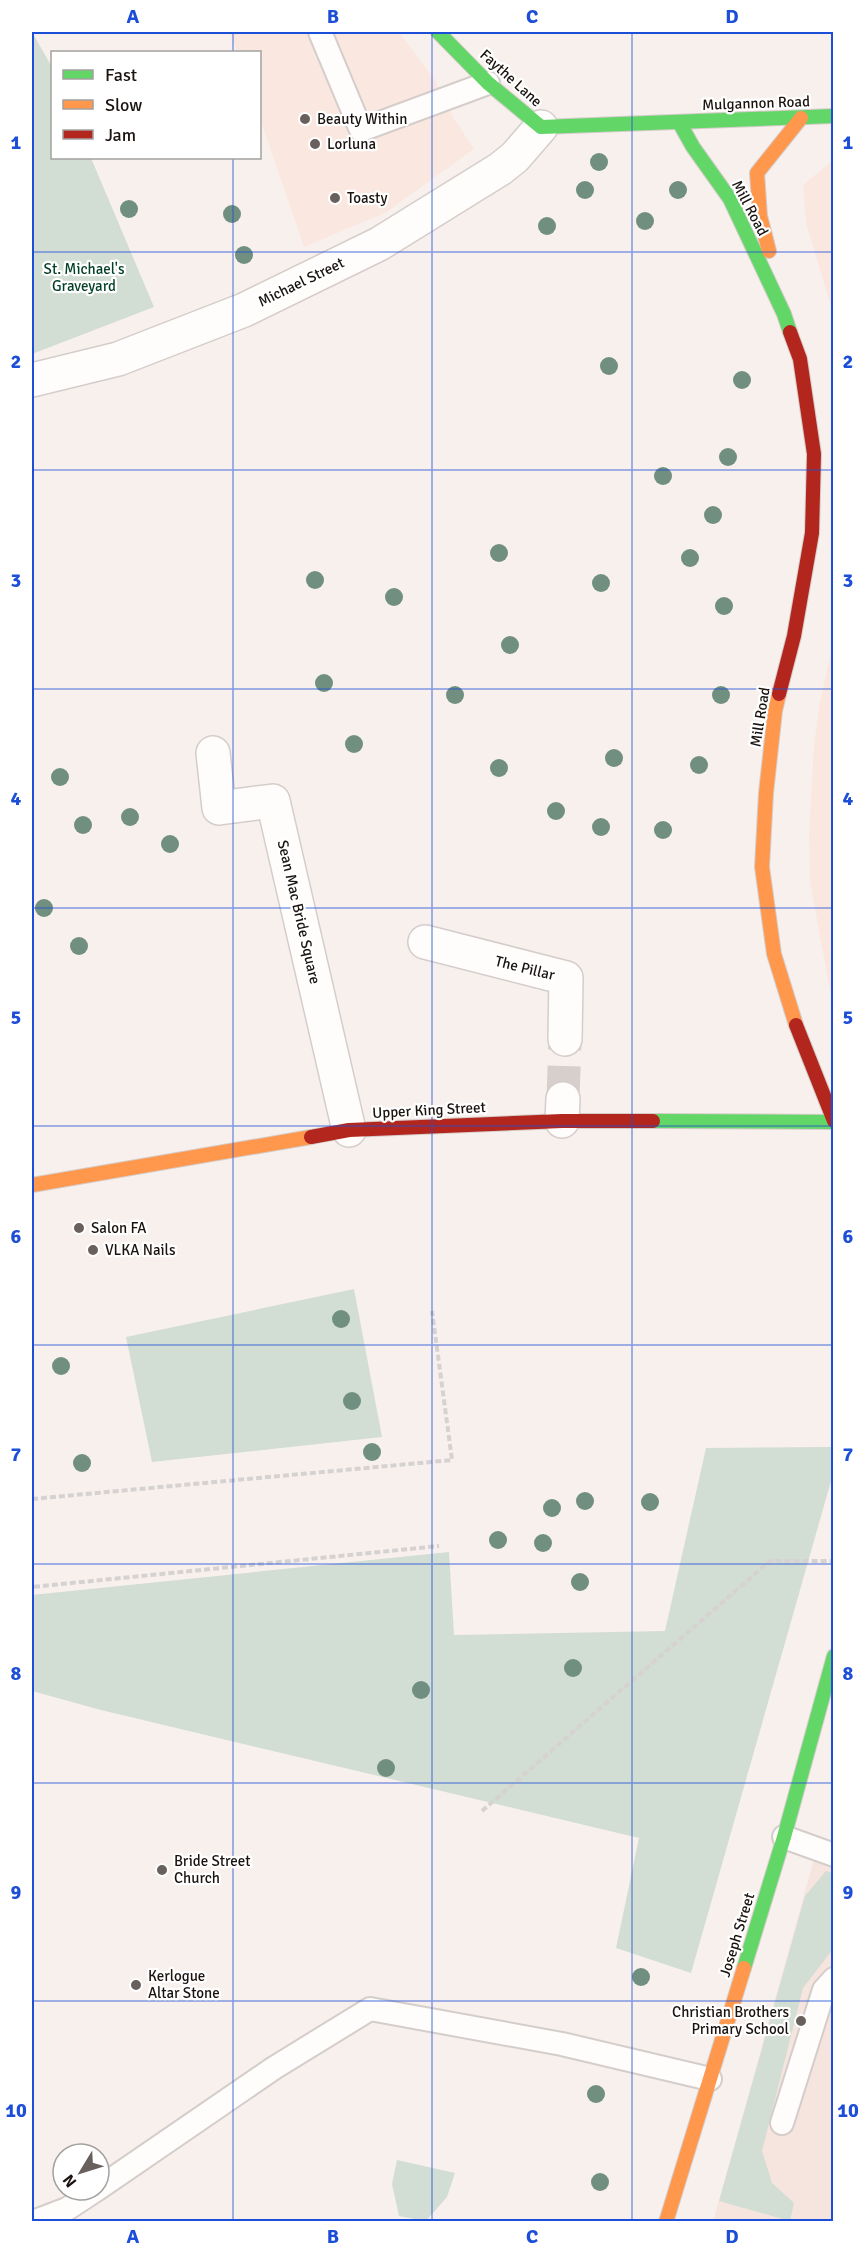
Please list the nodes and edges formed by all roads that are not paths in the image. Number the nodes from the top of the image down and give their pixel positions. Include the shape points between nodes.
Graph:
1 (320, 32) edge
2 (438, 32) edge
3 (488, 83) junction
4 (834, 116) edge
5 (801, 118) junction
6 (679, 122) junction
7 (542, 128) junction
8 (784, 314) junction
9 (32, 380) edge
10 (213, 753) dead end
11 (425, 942) dead end
12 (565, 1039) tunnel mouth
13 (834, 1122) edge
14 (349, 1130) junction
15 (32, 1185) edge
16 (834, 1656) edge
17 (828, 1696) edge
18 (784, 1837) junction
19 (834, 1855) edge
20 (834, 1979) edge
21 (710, 2079) junction
22 (782, 2123) dead end
23 (111, 2180) edge
24 (78, 2202) edge
25 (33, 2222) edge
26 (666, 2222) edge

1 - 3 lane via 360,130
2 - 3 main road, Faythe Lane
3 - 7 main road, Faythe Lane
4 - 5 main road, Mulgannon Road
5 - 6 main road, Mulgannon Road
5 - 8 main road, Mill Road via 757,173 760,216
6 - 7 main road, Faythe Lane
6 - 8 main road, Mill Road via 730,199
7 - 9 street, Michael Street via 500,169 379,244 244,310 118,359
8 - 13 main road, Mill Road via 800,360 814,454 812,533 794,636 775,711 762,867 774,954 801,1042
10 - 14 street, Sean Mac Bride Square via 219,808 273,801
11 - 12 street, The Pillar via 566,978
13 - 14 main road, Upper King Street via 562,1110
14 - 15 main road, Upper King Street
16 - 17 main road, Joseph Street
17 - 18 main road, Joseph Street
18 - 19 lane
18 - 21 main road, Joseph Street
20 - 22 lane via 824,1990
21 - 23 lane via 562,2044 370,2009 274,2068
21 - 26 main road, Joseph Street
24 - 25 lane

